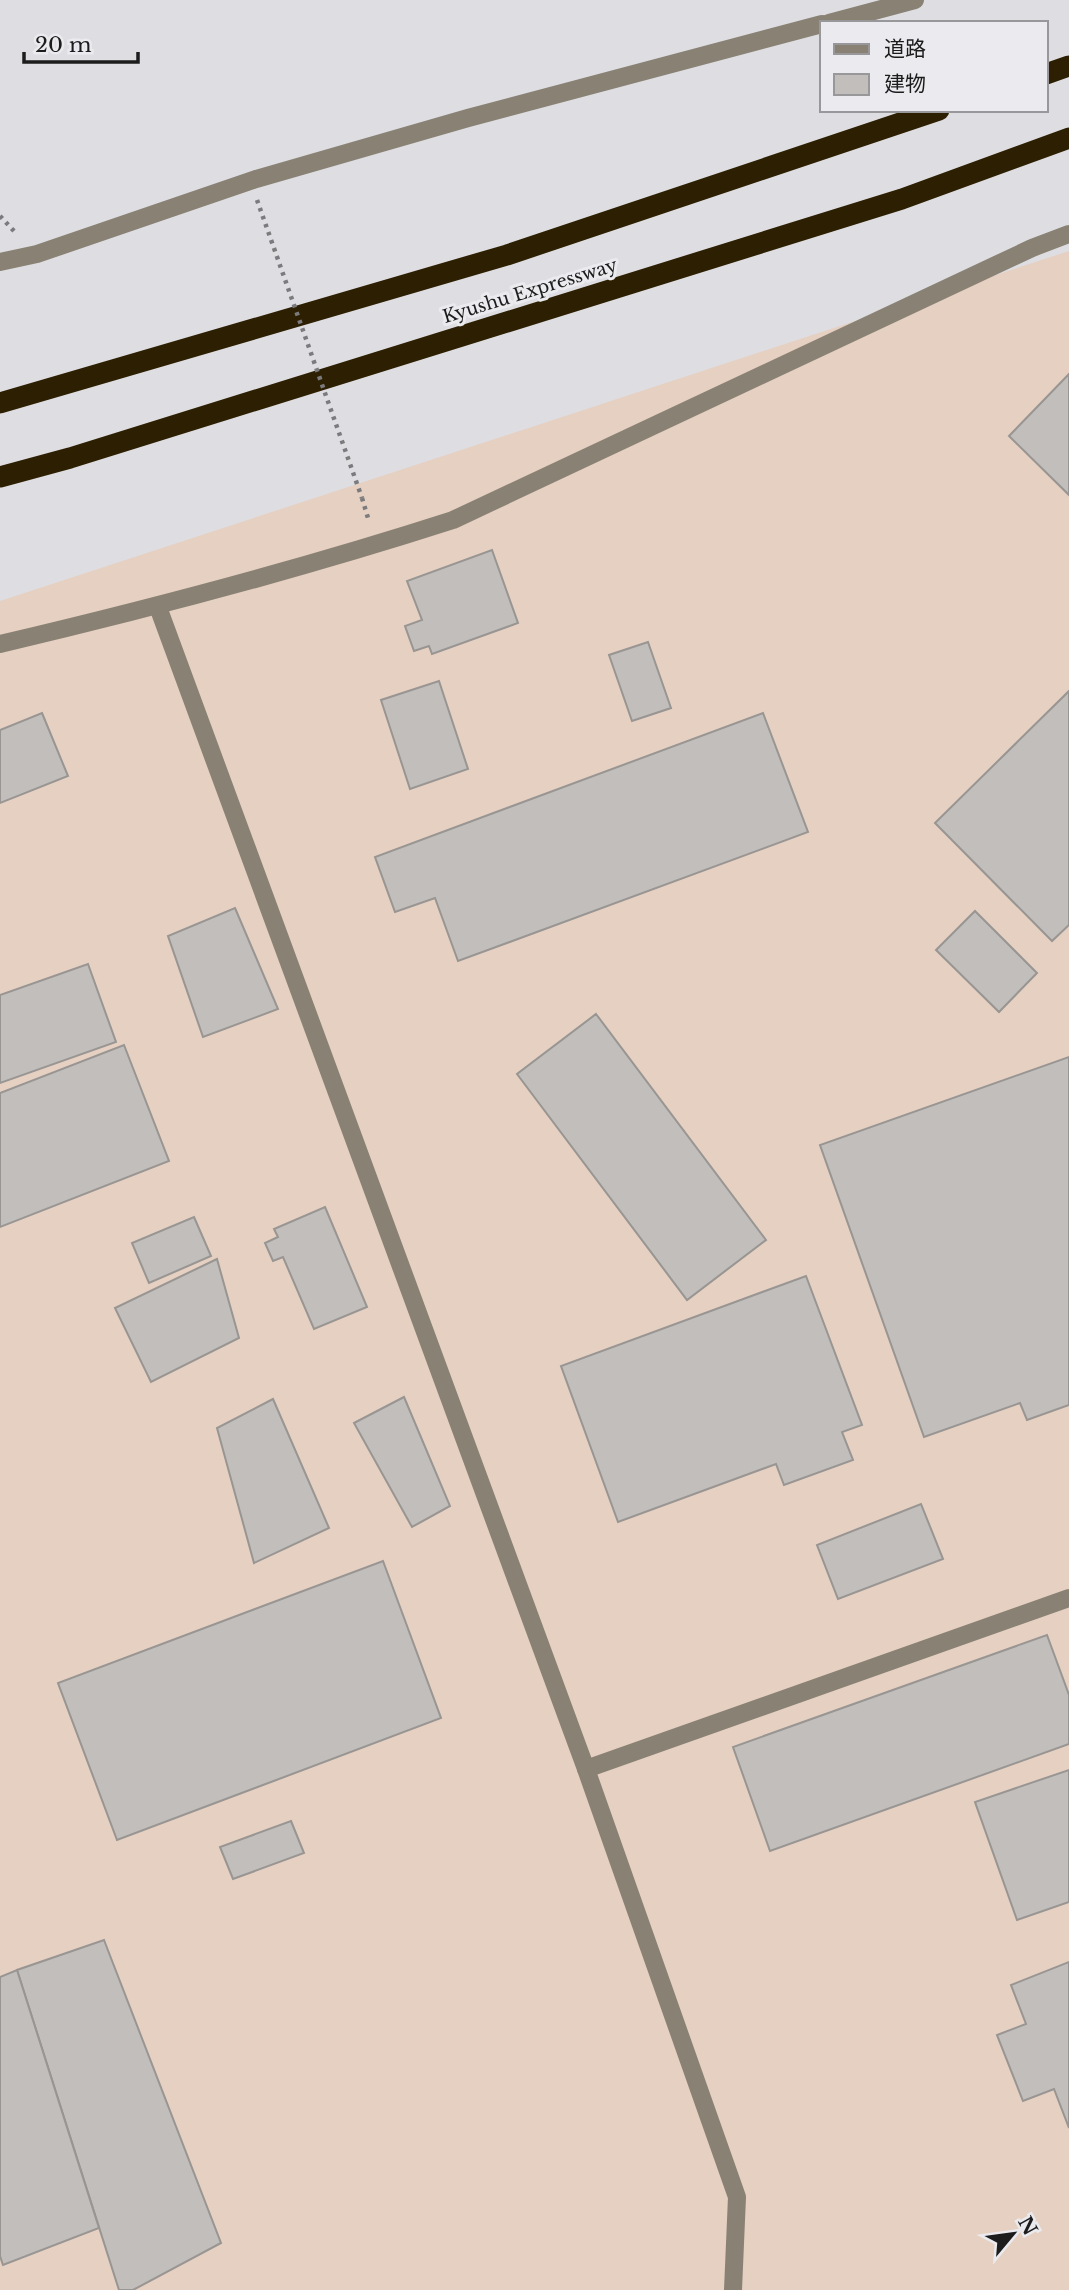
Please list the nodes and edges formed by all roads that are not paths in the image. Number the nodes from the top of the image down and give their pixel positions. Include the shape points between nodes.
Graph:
1 (915, 0) edge
2 (836, 21) edge
3 (820, 25) edge
4 (1069, 66) edge
5 (1048, 73) edge
6 (933, 112) edge
7 (1069, 138) edge
8 (1069, 152) edge
9 (902, 199) junction
10 (1069, 233) edge
11 (0, 262) edge
12 (0, 403) edge
13 (0, 477) edge
14 (158, 607) junction
15 (0, 644) edge
16 (1069, 1598) edge
17 (586, 1769) junction
18 (733, 2290) edge

1 - 2 street
3 - 11 street via 270,175 37,254
4 - 5 highway
6 - 12 highway via 507,255
7 - 9 highway, Kyushu Expressway
8 - 9 highway
9 - 13 highway, Kyushu Expressway
10 - 14 street via 453,520
14 - 15 street
14 - 17 street
16 - 17 street
17 - 18 street via 737,2197

